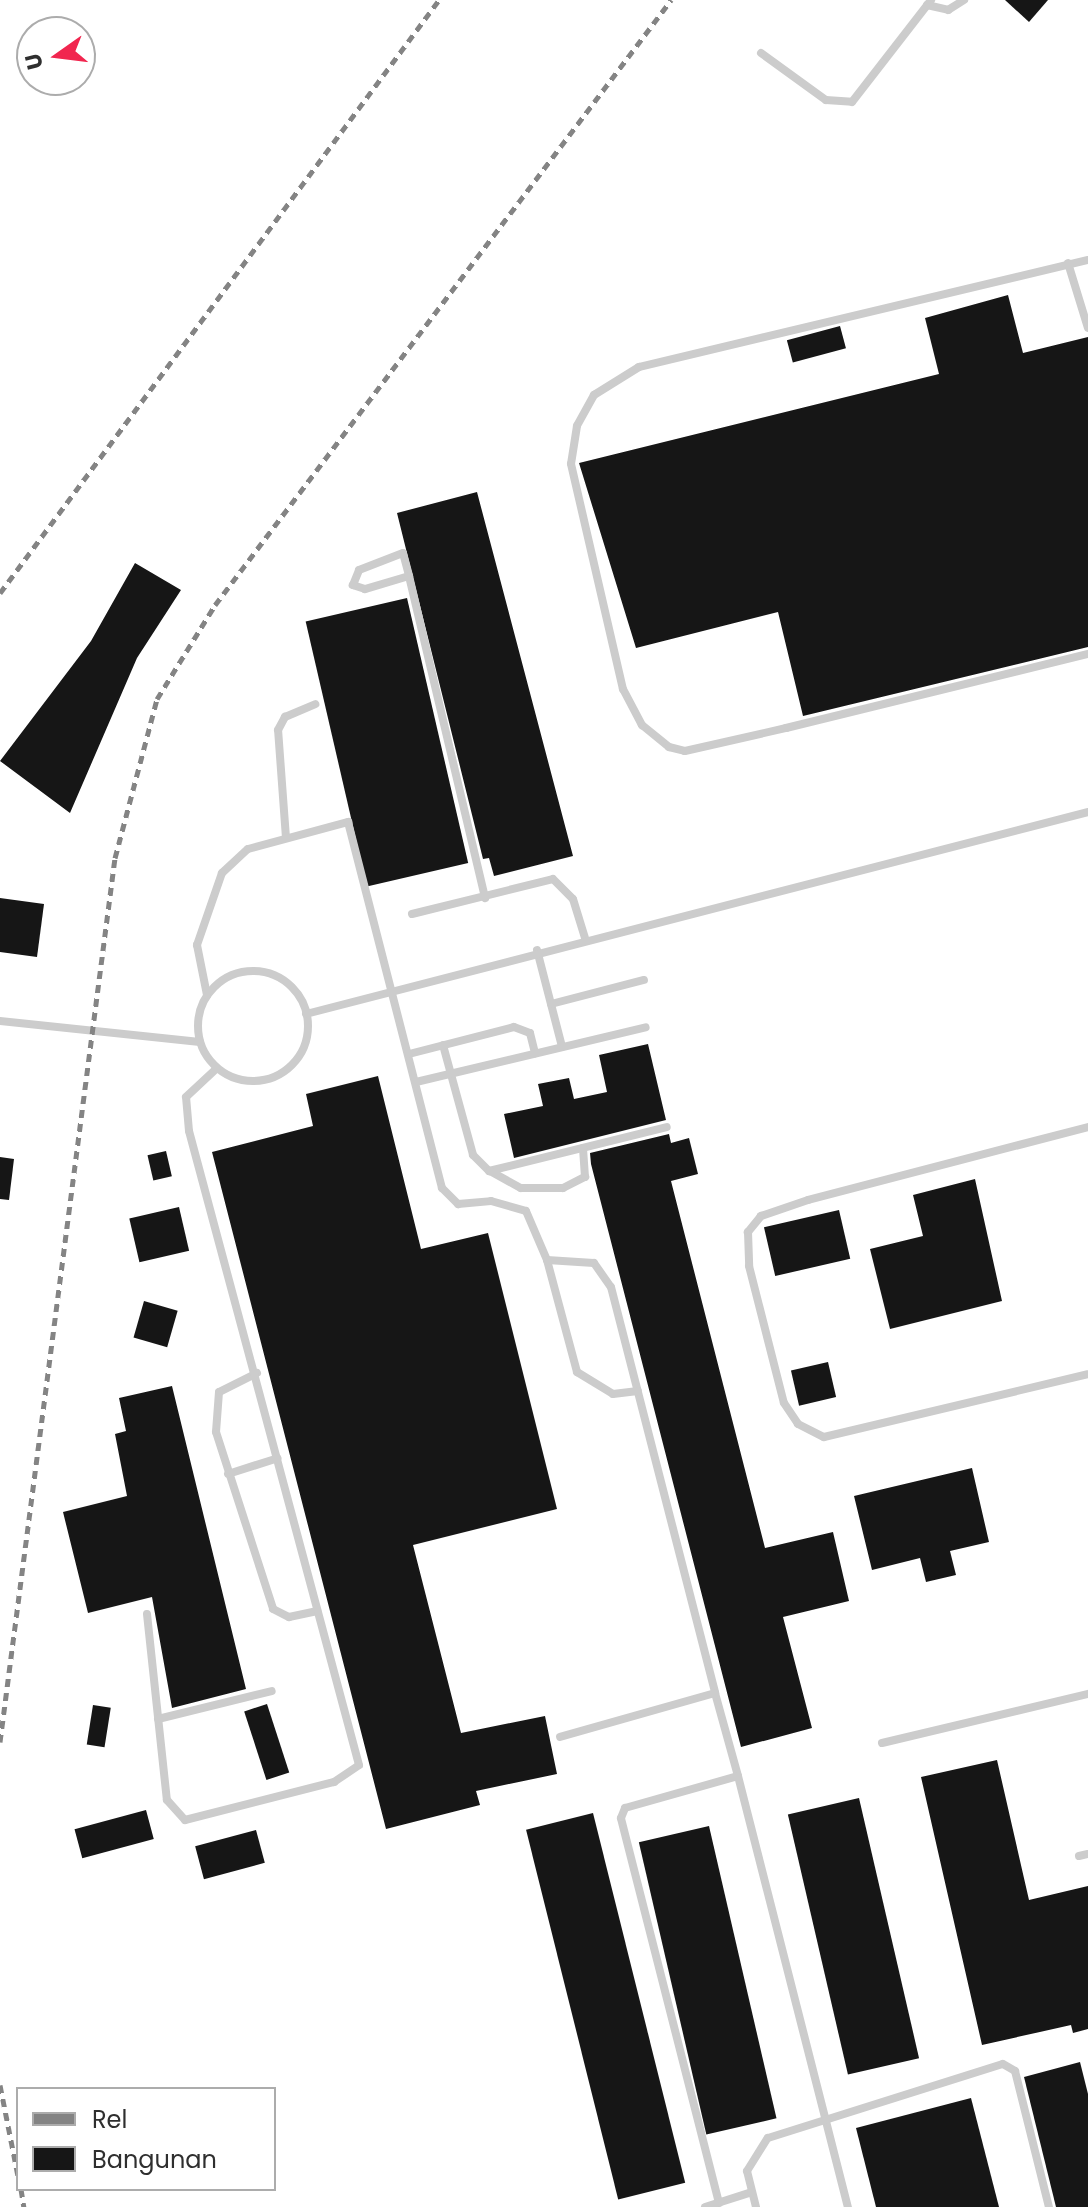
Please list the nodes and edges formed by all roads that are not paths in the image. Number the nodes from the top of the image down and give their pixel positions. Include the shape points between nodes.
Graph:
1 (964, 0) edge
2 (929, 2) edge
3 (761, 53) dead end
4 (1088, 260) edge
5 (1068, 263) junction
6 (1088, 328) edge
7 (409, 576) junction
8 (1088, 654) edge
9 (315, 704) dead end
10 (1088, 812) edge
11 (286, 838) junction
12 (485, 898) junction
13 (412, 914) dead end
14 (585, 938) junction
15 (537, 950) junction
16 (644, 980) dead end
17 (392, 988) junction
18 (207, 995) junction
19 (551, 1004) junction
20 (306, 1014) junction
21 (0, 1021) edge
22 (646, 1027) dead end
23 (200, 1042) junction
24 (443, 1045) junction
25 (562, 1047) junction
26 (535, 1053) junction
27 (409, 1054) junction
28 (217, 1068) junction
29 (451, 1074) junction
30 (416, 1082) junction
31 (667, 1127) dead end
32 (1088, 1127) edge
33 (583, 1148) junction
34 (489, 1171) junction
35 (547, 1260) junction
36 (257, 1373) junction
37 (1088, 1374) edge
38 (638, 1391) junction
39 (278, 1458) junction
40 (228, 1474) junction
41 (317, 1611) junction
42 (147, 1614) dead end
43 (272, 1691) dead end
44 (715, 1693) junction
45 (1088, 1694) edge
46 (158, 1719) junction
47 (560, 1737) dead end
48 (882, 1743) dead end
49 (738, 1776) junction
50 (824, 2119) junction
51 (752, 2192) junction
52 (719, 2203) junction
53 (705, 2207) edge
54 (756, 2207) edge
55 (848, 2207) edge
56 (1049, 2207) edge

1 - 2 lane via 948,10
2 - 3 lane via 852,102 841,106
4 - 5 lane
5 - 6 lane
5 - 8 lane via 639,367 594,395 577,426 571,464 623,689 642,725 669,747 757,735
7 - 7 lane via 398,551 359,570 353,585 365,589
7 - 12 lane
9 - 11 lane via 285,717 278,730
10 - 14 lane
11 - 17 lane via 339,822 354,828
11 - 18 lane via 248,849 222,873 208,900 197,945
12 - 13 lane
12 - 14 lane via 553,879 564,883
14 - 15 lane
15 - 17 lane
15 - 19 lane
16 - 19 lane
17 - 20 lane
17 - 27 lane
18 - 20 lane via 236,973 254,970 287,983
18 - 23 lane
19 - 25 lane
20 - 28 lane via 303,1048 281,1073 248,1080
21 - 23 lane
22 - 25 lane
23 - 28 lane
24 - 26 lane via 523,1027
24 - 27 lane
24 - 29 lane
25 - 26 lane
26 - 29 lane
27 - 30 lane
28 - 36 lane via 186,1097 189,1131
29 - 30 lane
29 - 34 lane via 473,1155
30 - 35 lane via 448,1198 526,1211
31 - 33 lane
32 - 37 lane via 808,1200 761,1216 748,1232 749,1266 784,1403 798,1424 824,1437
33 - 34 lane
33 - 34 lane via 585,1177 550,1192
35 - 38 lane via 577,1372 613,1394
35 - 38 lane via 572,1257 602,1271
36 - 39 lane
36 - 40 lane via 219,1392 212,1408
38 - 44 lane
39 - 40 lane
39 - 41 lane
40 - 41 lane via 273,1609 289,1617
41 - 46 lane via 359,1765 350,1776 185,1820 167,1800
42 - 46 lane
43 - 46 lane
44 - 47 lane
44 - 49 lane
45 - 48 lane
49 - 50 lane
49 - 52 lane via 625,1808 621,1818
50 - 51 lane via 768,2138 752,2153
50 - 55 lane
50 - 56 lane via 1003,2064 1015,2071
51 - 52 lane
51 - 54 lane
52 - 53 lane

